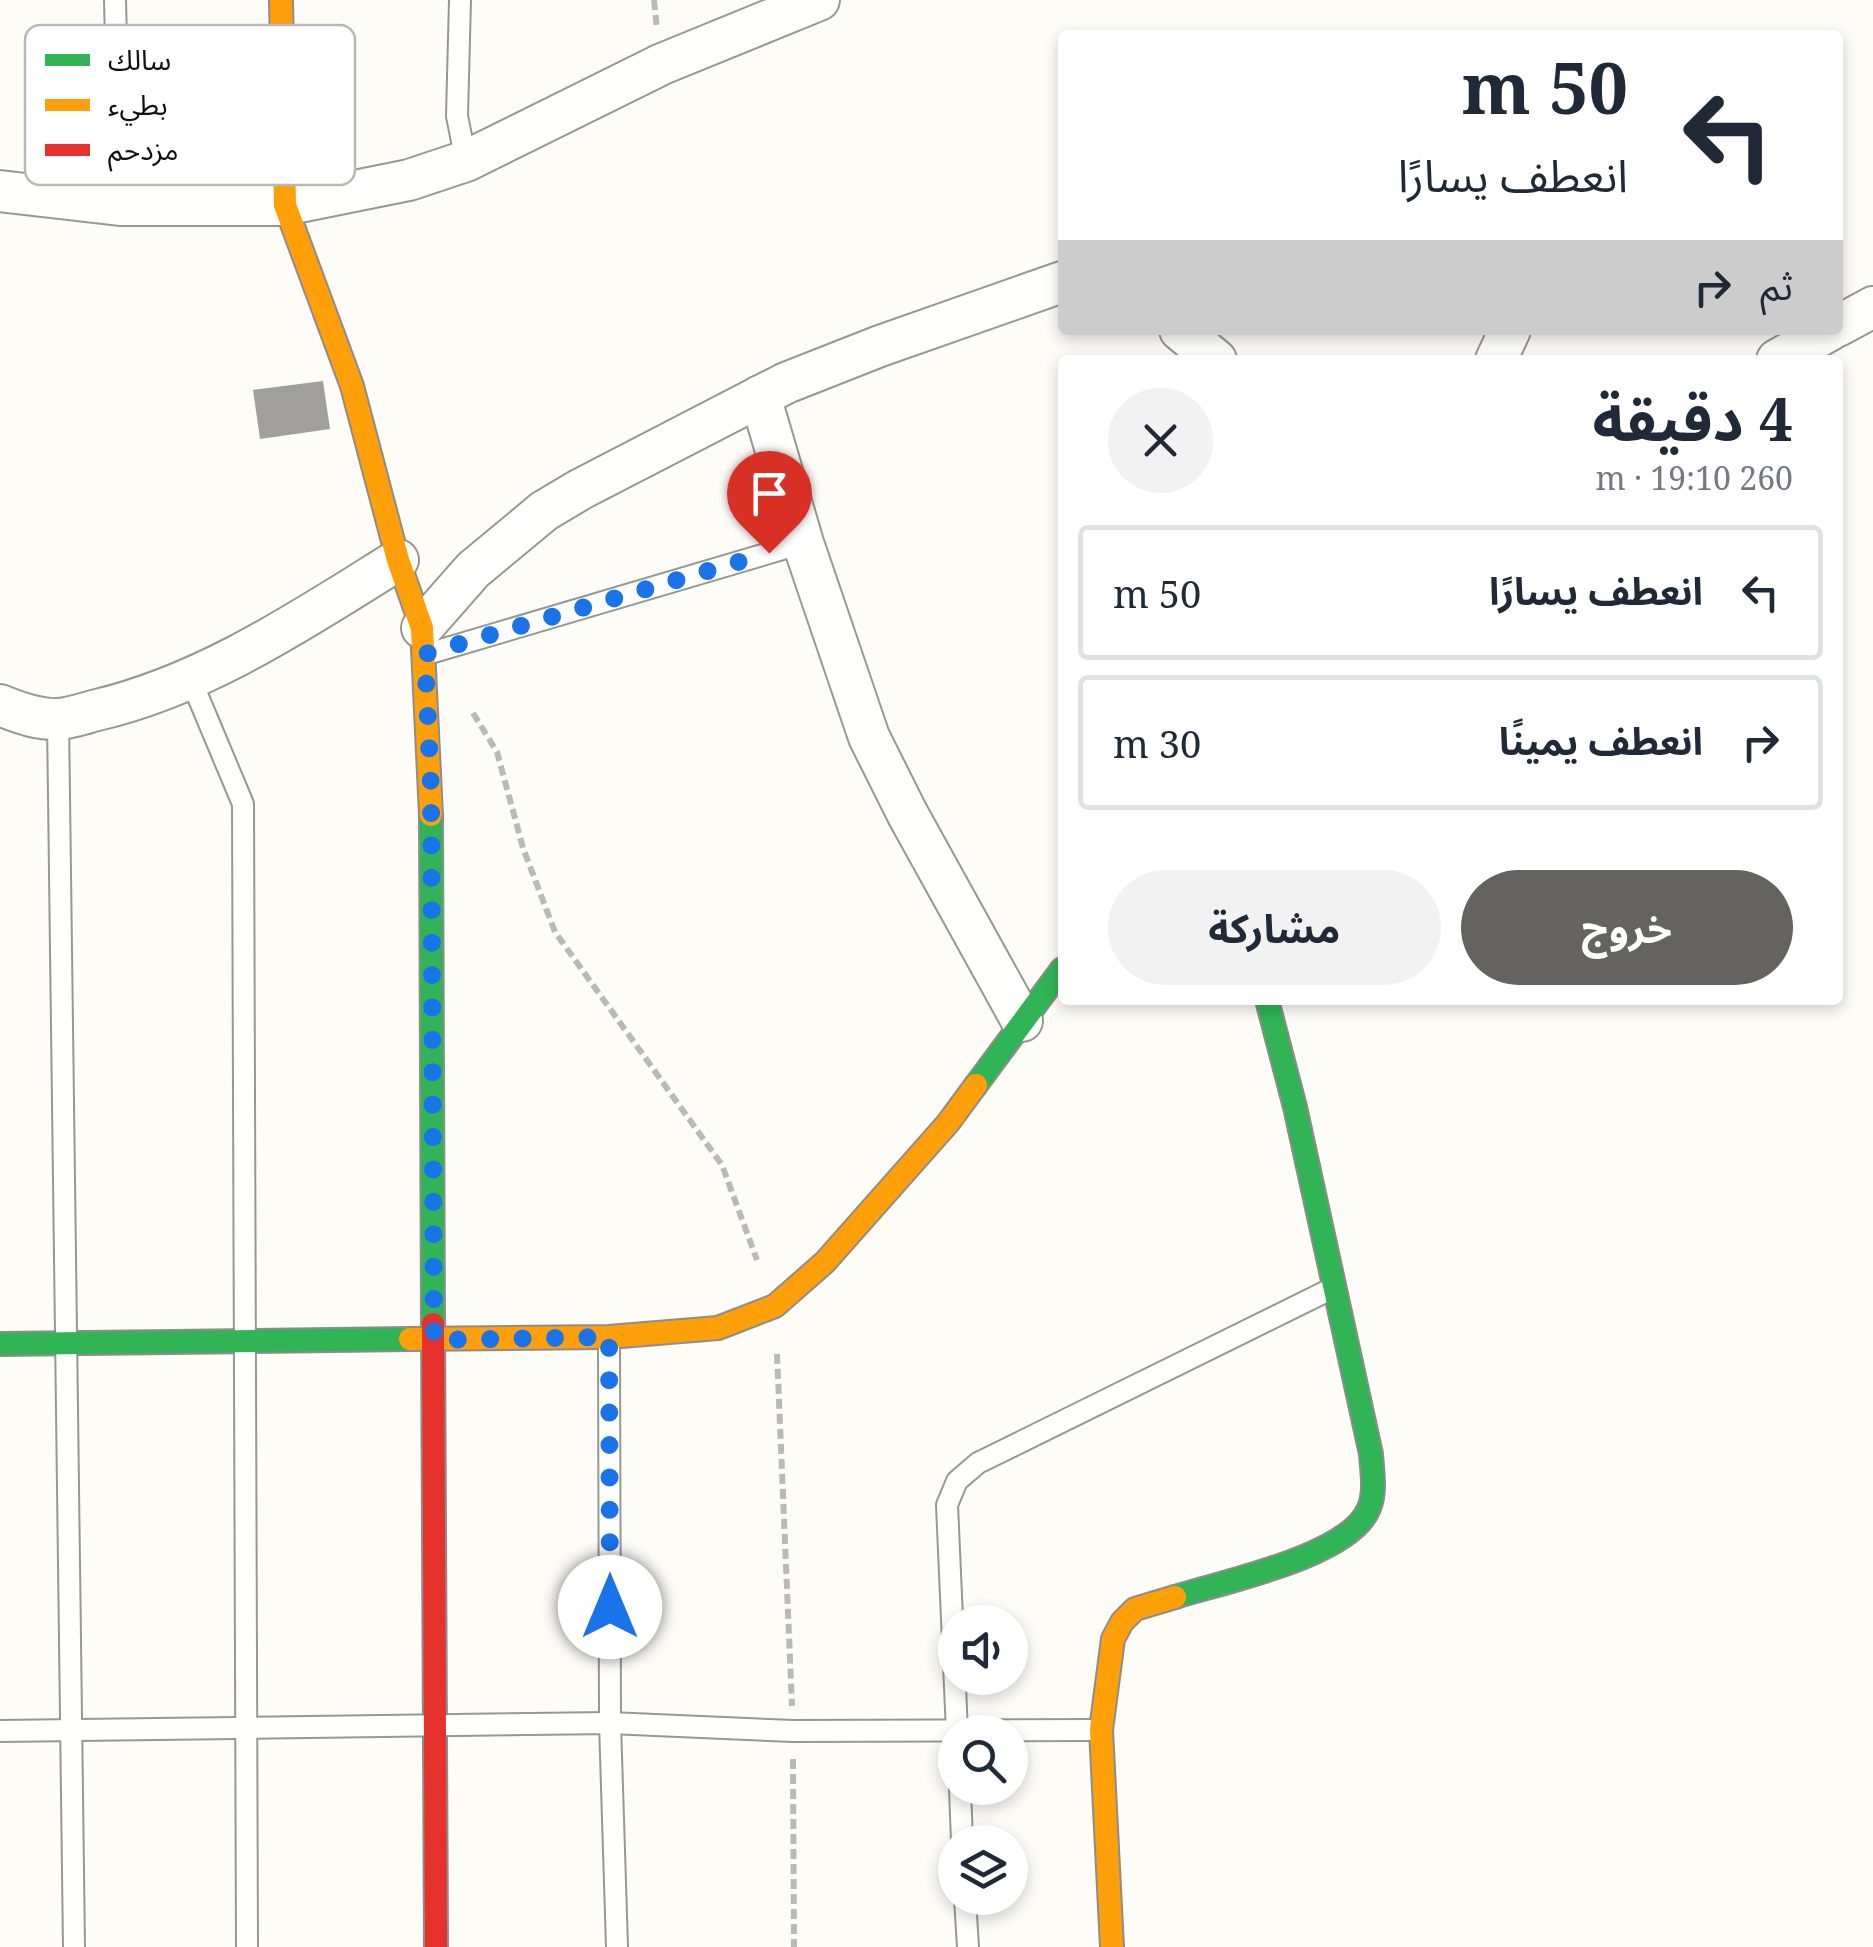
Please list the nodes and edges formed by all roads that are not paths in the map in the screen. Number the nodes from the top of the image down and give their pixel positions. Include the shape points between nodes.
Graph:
1 (114, 0) edge
2 (281, 0) edge
3 (460, 0) edge
4 (819, 0) edge
5 (115, 25) edge
6 (281, 25) edge
7 (466, 161) junction
8 (119, 185) edge
9 (285, 185) edge
10 (0, 190) edge
11 (120, 204) junction
12 (285, 205) junction
13 (1058, 283) edge
14 (1873, 307) edge
15 (1843, 323) edge
16 (1186, 335) edge
17 (1821, 335) edge
18 (1210, 355) edge
19 (1785, 355) edge
20 (760, 396) junction
21 (804, 542) junction
22 (398, 560) junction
23 (423, 641) junction
24 (191, 680) junction
25 (0, 706) edge
26 (58, 719) junction
27 (1058, 974) edge
28 (1267, 1005) edge
29 (1022, 1021) junction
30 (1335, 1287) junction
31 (609, 1337) junction
32 (434, 1340) junction
33 (244, 1342) junction
34 (0, 1344) edge
35 (68, 1344) junction
36 (956, 1715) edge
37 (610, 1723) junction
38 (435, 1725) junction
39 (244, 1728) junction
40 (0, 1730) edge
41 (72, 1730) junction
42 (938, 1730) edge
43 (1028, 1730) edge
44 (1101, 1730) junction
45 (966, 1915) edge
46 (74, 1947) edge
47 (247, 1947) edge
48 (436, 1947) edge
49 (617, 1947) edge
50 (968, 1947) edge
51 (1112, 1947) edge

1 - 5 lane
2 - 6 street
3 - 7 lane via 457,116
4 - 7 street via 662,64
7 - 12 street
8 - 11 lane
9 - 12 street
10 - 11 street
11 - 12 street
12 - 22 street via 352,386
13 - 20 street
14 - 15 street
16 - 18 street
17 - 19 street
20 - 21 street
20 - 23 street via 544,511 473,570
21 - 23 lane
21 - 29 street via 869,737
22 - 23 street
22 - 24 street
23 - 32 street via 432,809
24 - 26 street
24 - 33 lane via 244,804
25 - 26 street
26 - 35 lane
27 - 29 street
28 - 30 street
29 - 31 street via 948,1123 868,1216 774,1306 718,1328
30 - 36 lane via 978,1463 957,1481 947,1505
30 - 44 street via 1371,1454 1371,1511 1354,1533 1328,1549 1135,1610 1114,1640
31 - 32 street
31 - 37 lane
32 - 33 street
32 - 38 street
33 - 35 street
33 - 39 lane
34 - 35 street
35 - 41 lane
37 - 38 lane
37 - 42 lane
37 - 49 lane
38 - 39 lane
38 - 48 street
39 - 41 lane
39 - 47 lane
40 - 41 lane
41 - 46 lane
43 - 44 lane
44 - 51 street
45 - 50 lane

